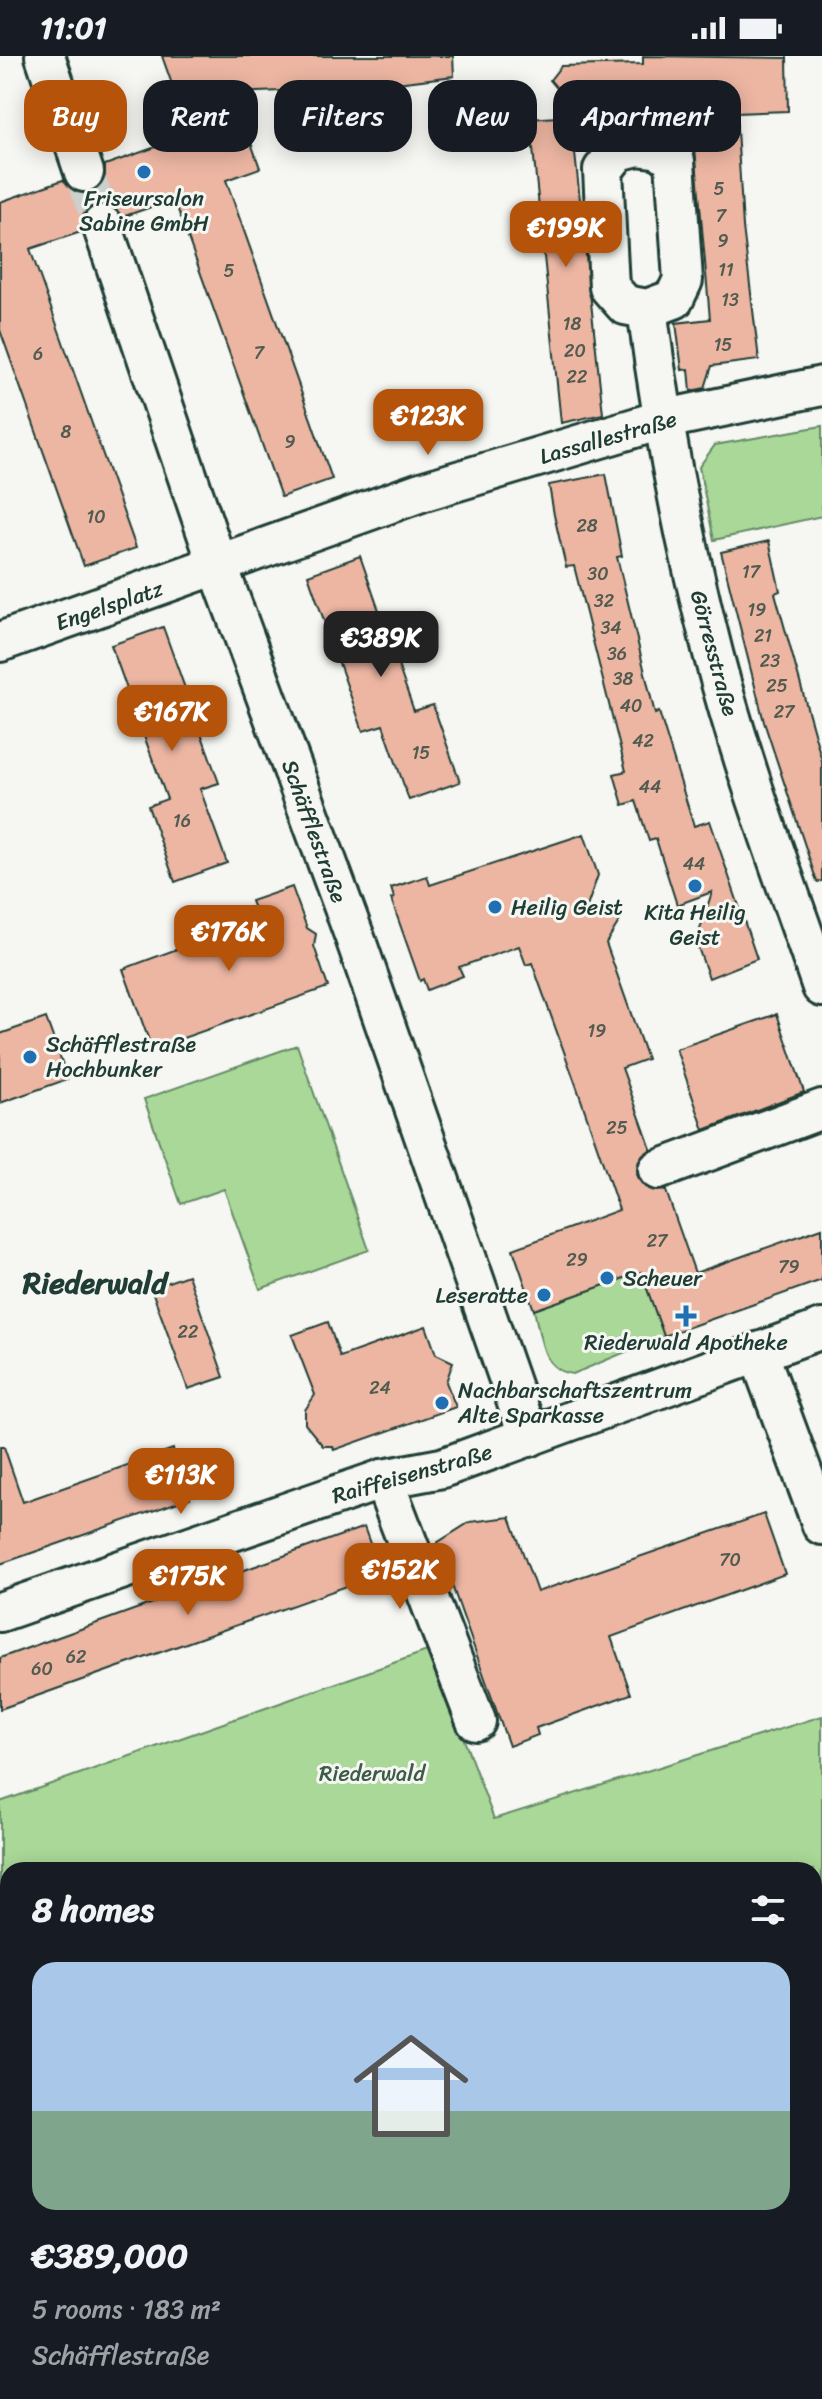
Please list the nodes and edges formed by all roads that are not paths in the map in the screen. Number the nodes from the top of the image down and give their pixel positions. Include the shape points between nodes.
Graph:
1 (45, 56) edge
2 (84, 172) tunnel mouth
3 (102, 225) tunnel mouth
4 (647, 309) dead end
5 (822, 386) edge
6 (661, 420) junction
7 (218, 566) junction
8 (0, 642) edge
9 (822, 987) edge
10 (822, 1109) edge
11 (658, 1170) dead end
12 (822, 1329) edge
13 (758, 1352) junction
14 (529, 1437) junction
15 (383, 1479) junction
16 (822, 1525) edge
17 (0, 1612) edge
18 (476, 1721) dead end

1 - 2 street
3 - 7 street, Schäfflestraße
4 - 6 street, Görresstraße
5 - 6 street, Lassallestraße
6 - 7 street, Lassallestraße via 421,492
6 - 9 street, Görresstraße via 714,656
7 - 8 street, Engelsplatz
7 - 14 street, Schäfflestraße
10 - 11 street
12 - 13 street, Raiffeisenstraße
13 - 14 street, Raiffeisenstraße
13 - 16 street
14 - 15 street, Raiffeisenstraße via 442,1468
15 - 17 street, Raiffeisenstraße
15 - 18 street

